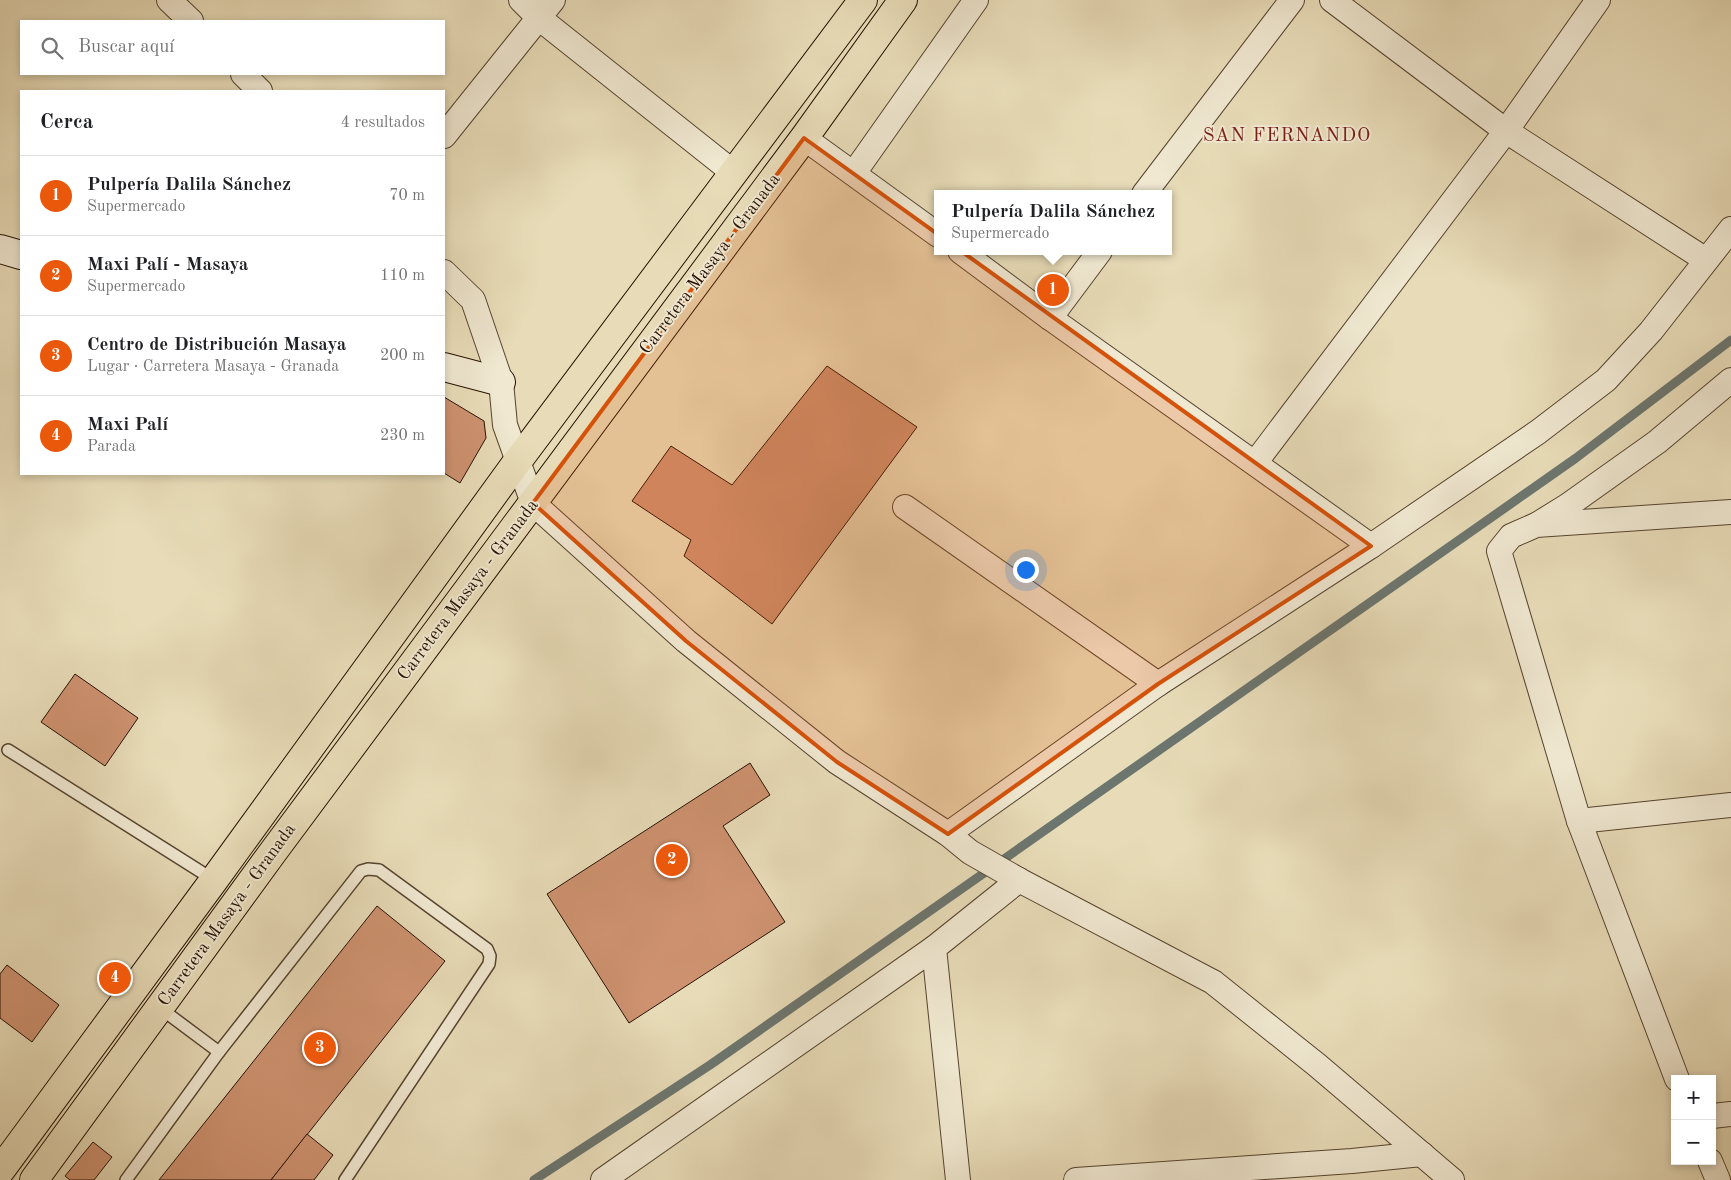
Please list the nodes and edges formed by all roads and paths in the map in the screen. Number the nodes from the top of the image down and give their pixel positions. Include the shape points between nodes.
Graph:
1 (170, 0) edge
2 (521, 0) edge
3 (863, 0) edge
4 (903, 0) edge
5 (976, 0) edge
6 (1292, 0) edge
7 (1332, 0) edge
8 (1598, 0) edge
9 (546, 9) edge
10 (190, 20) edge
11 (244, 75) edge
12 (259, 90) edge
13 (1506, 131) junction
14 (445, 135) edge
15 (804, 138) junction
16 (734, 173) junction
17 (854, 173) junction
18 (1147, 190) edge
19 (1731, 230) edge
20 (934, 232) edge
21 (0, 249) edge
22 (20, 255) edge
23 (965, 255) edge
24 (1097, 255) edge
25 (1706, 260) junction
26 (445, 273) edge
27 (1050, 318) junction
28 (445, 367) edge
29 (1731, 380) edge
30 (501, 382) junction
31 (517, 462) junction
32 (1255, 463) junction
33 (533, 503) junction
34 (905, 507) dead end
35 (1731, 512) edge
36 (1536, 525) junction
37 (1371, 546) junction
38 (1158, 684) junction
39 (8, 750) dead end
40 (1731, 805) edge
41 (1579, 821) junction
42 (948, 834) junction
43 (1013, 876) junction
44 (214, 880) junction
45 (934, 948) junction
46 (160, 1008) junction
47 (219, 1052) junction
48 (1675, 1075) edge
49 (1731, 1114) edge
50 (1716, 1116) edge
51 (1422, 1154) junction
52 (1712, 1165) edge
53 (1352, 1170) edge
54 (0, 1171) edge
55 (34, 1180) edge
56 (126, 1180) edge
57 (345, 1180) edge
58 (603, 1180) edge
59 (958, 1180) edge
60 (1076, 1180) edge
61 (1452, 1180) edge
62 (1718, 1180) edge

1 - 10 street
2 - 9 street
3 - 16 highway, Carretera Masaya - Granada
4 - 15 highway, Carretera Masaya - Granada
5 - 17 street
6 - 18 street
7 - 13 street
8 - 13 street
9 - 14 street
9 - 16 street
11 - 12 street
13 - 25 street
13 - 32 street
15 - 17 street
15 - 33 highway, Carretera Masaya - Granada
16 - 31 highway, Carretera Masaya - Granada
17 - 20 street
19 - 25 street
21 - 22 street
23 - 27 street
24 - 27 street
25 - 37 street via 1651,331 1606,380 1538,432
26 - 30 street via 473,300
27 - 32 street
28 - 30 street
29 - 36 street via 1657,442
30 - 31 street via 505,426
31 - 33 street
31 - 44 highway, Carretera Masaya - Granada
32 - 37 street
33 - 42 street via 686,641 837,762
33 - 46 highway, Carretera Masaya - Granada
34 - 38 street
35 - 36 street
36 - 41 street via 1512,536 1499,551
37 - 38 street
38 - 42 street
39 - 44 lane
40 - 41 street
41 - 48 street
42 - 43 street via 970,852
43 - 45 street
43 - 51 street via 1213,982
44 - 54 highway, Carretera Masaya - Granada
45 - 58 street
45 - 59 street
46 - 47 lane
46 - 55 highway, Carretera Masaya - Granada
47 - 56 lane
47 - 57 lane via 361,871 379,870 487,949 489,964
49 - 50 street
51 - 53 street
51 - 61 street
52 - 62 street
53 - 60 street

